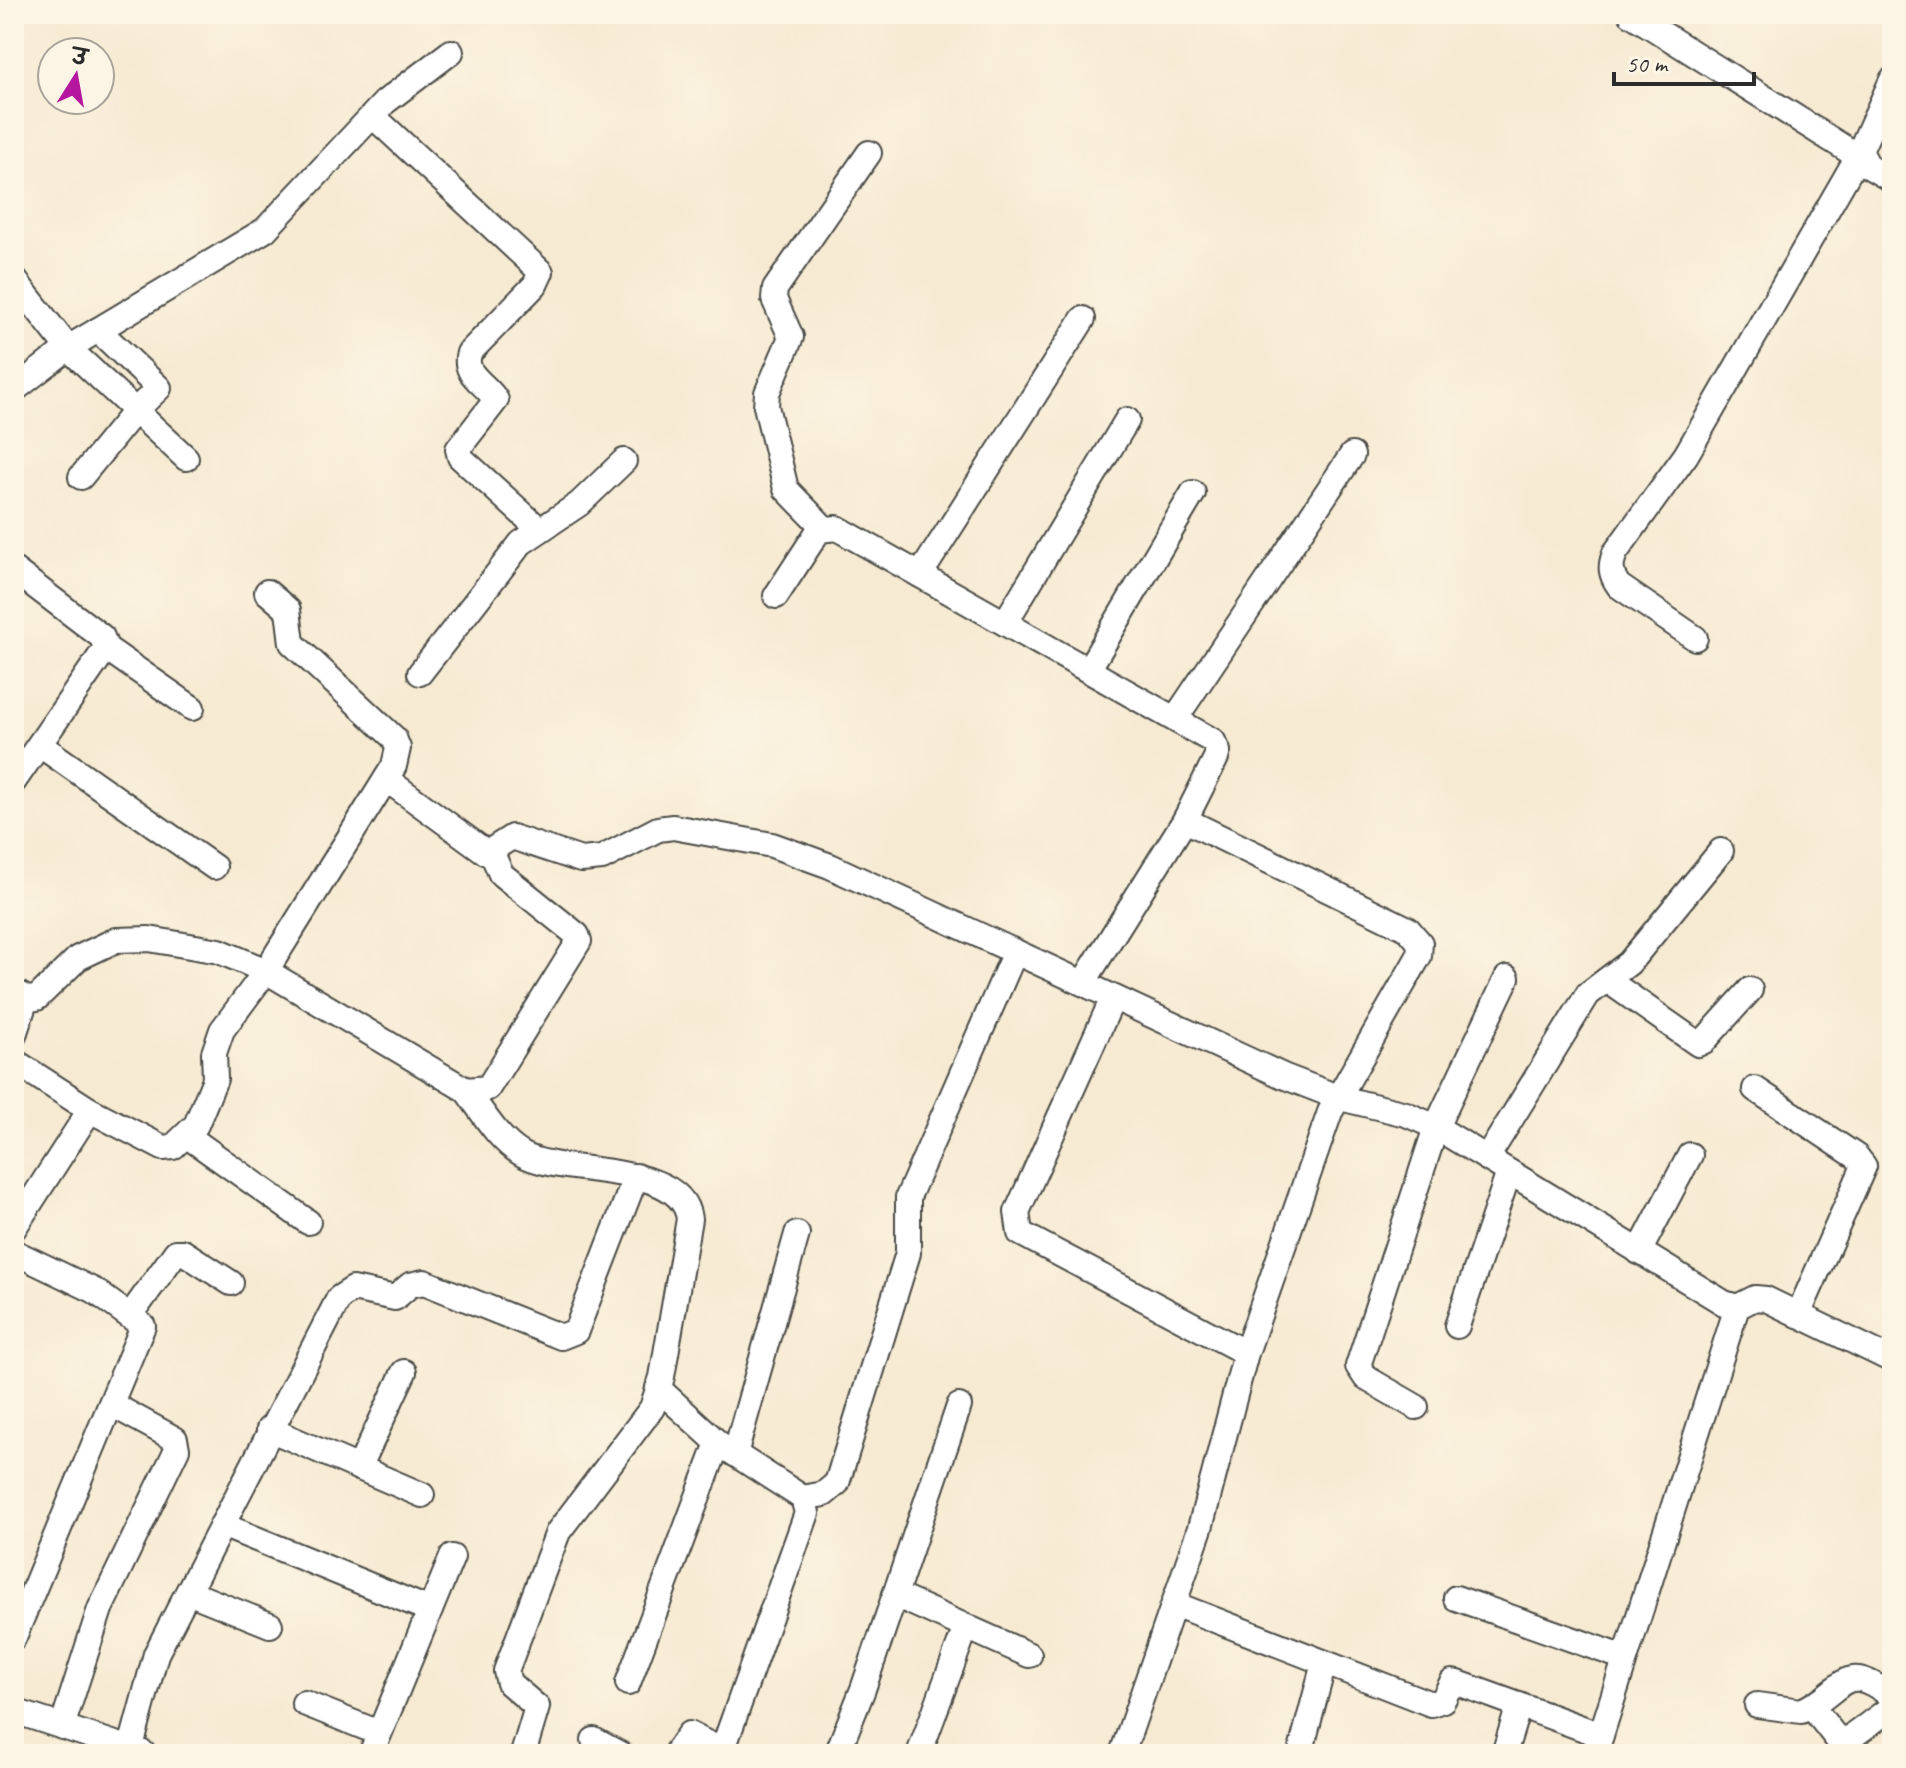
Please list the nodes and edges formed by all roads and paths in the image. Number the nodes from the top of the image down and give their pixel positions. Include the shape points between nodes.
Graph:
1 (1631, 14) edge
2 (451, 52) dead end
3 (1892, 80) edge
4 (373, 116) junction
5 (869, 153) dead end
6 (1860, 158) junction
7 (1892, 180) edge
8 (14, 279) edge
9 (1083, 319) dead end
10 (98, 330) junction
11 (68, 348) junction
12 (14, 390) edge
13 (135, 411) junction
14 (1127, 420) dead end
15 (1352, 455) dead end
16 (186, 458) dead end
17 (624, 461) dead end
18 (81, 477) dead end
19 (1193, 493) dead end
20 (823, 527) junction
21 (539, 529) junction
22 (14, 570) edge
23 (920, 575) junction
24 (267, 592) dead end
25 (776, 596) dead end
26 (1005, 623) junction
27 (1695, 638) dead end
28 (106, 648) junction
29 (1088, 670) junction
30 (420, 673) dead end
31 (192, 708) dead end
32 (1175, 719) junction
33 (40, 745) junction
34 (386, 779) junction
35 (14, 781) edge
36 (1185, 820) junction
37 (1721, 851) dead end
38 (492, 853) junction
39 (214, 867) dead end
40 (1015, 952) junction
41 (266, 971) junction
42 (1507, 978) dead end
43 (1607, 980) junction
44 (1083, 983) junction
45 (1750, 990) dead end
46 (20, 995) edge
47 (1113, 998) junction
48 (14, 1035) edge
49 (14, 1061) edge
50 (1755, 1089) dead end
51 (466, 1090) junction
52 (1340, 1098) junction
53 (93, 1112) junction
54 (1436, 1127) junction
55 (186, 1135) junction
56 (1690, 1155) dead end
57 (1487, 1158) junction
58 (1509, 1172) junction
59 (636, 1176) junction
60 (308, 1222) dead end
61 (14, 1228) edge
62 (797, 1234) dead end
63 (14, 1252) edge
64 (1639, 1252) junction
65 (231, 1283) dead end
66 (1737, 1307) junction
67 (1798, 1315) junction
68 (130, 1316) junction
69 (1457, 1326) dead end
70 (1246, 1353) junction
71 (1892, 1360) edge
72 (404, 1372) dead end
73 (658, 1388) junction
74 (111, 1404) junction
75 (959, 1406) dead end
76 (1416, 1407) dead end
77 (269, 1429) junction
78 (726, 1449) junction
79 (359, 1468) junction
80 (422, 1495) dead end
81 (803, 1498) junction
82 (222, 1525) junction
83 (452, 1557) dead end
84 (188, 1592) junction
85 (895, 1595) junction
86 (1456, 1598) dead end
87 (1174, 1604) junction
88 (430, 1610) junction
89 (270, 1625) dead end
90 (966, 1627) junction
91 (14, 1637) edge
92 (1029, 1655) dead end
93 (1625, 1658) junction
94 (1324, 1663) junction
95 (628, 1683) dead end
96 (1892, 1697) edge
97 (304, 1703) dead end
98 (1519, 1705) junction
99 (1757, 1705) dead end
100 (1812, 1707) junction
101 (1892, 1707) edge
102 (14, 1711) edge
103 (62, 1727) junction
104 (594, 1740) dead end
105 (375, 1743) edge
106 (1598, 1745) edge
107 (1846, 1749) edge
108 (134, 1752) edge
109 (523, 1754) edge
110 (620, 1754) edge
111 (675, 1754) edge
112 (837, 1754) edge
113 (919, 1754) edge
114 (1122, 1754) edge
115 (1300, 1754) edge
116 (1504, 1754) edge

1 - 6 street
2 - 4 street
3 - 6 street
4 - 10 street via 265,230
4 - 21 street via 539,267 535,285 469,353 470,372 496,400 458,449 460,457
5 - 20 street via 775,289 774,299 791,337 766,406 786,489
6 - 7 street
6 - 27 street via 1686,455 1610,564 1619,586
8 - 11 street
9 - 23 street
10 - 11 street
10 - 13 street via 158,385
11 - 12 street
11 - 13 street
13 - 16 street
13 - 18 street
14 - 26 street
15 - 32 street
17 - 21 street via 579,504
19 - 29 street
20 - 23 street via 837,528
20 - 25 street
21 - 30 street via 521,543
22 - 28 street via 102,637
23 - 26 street
24 - 34 street via 288,610 292,643 394,738 398,756
26 - 29 street
28 - 31 street
28 - 33 street
29 - 32 street
32 - 36 street via 1213,741 1218,751
33 - 35 street
33 - 39 street
34 - 38 street via 482,851
34 - 41 street
36 - 44 street
36 - 52 street via 1415,934 1419,956
37 - 43 street via 1629,963
38 - 40 street via 512,837 562,856 602,858 658,829 673,827 751,839 830,866
38 - 51 street via 501,874 579,941 488,1088
40 - 44 street
40 - 81 street via 908,1197 908,1253 837,1483 824,1494
41 - 46 street via 219,951 128,938 78,958 37,998
41 - 51 street
41 - 55 street via 222,1030 214,1053 215,1079 196,1125
42 - 54 street
43 - 45 street via 1698,1044
43 - 57 street via 1588,994
44 - 47 street
46 - 48 street
47 - 52 street
47 - 70 street via 1017,1212 1020,1233
49 - 53 street
50 - 67 street via 1864,1166
51 - 59 street via 508,1144 524,1156
52 - 54 street
52 - 70 street via 1330,1112
53 - 55 street via 163,1148 173,1147
53 - 61 street
54 - 57 street
54 - 76 street via 1358,1366 1366,1378
55 - 60 street
56 - 64 street
57 - 58 street
58 - 64 street
58 - 69 street
59 - 73 street via 688,1208
59 - 77 street via 570,1336 561,1337 424,1282 410,1285 395,1298 353,1289 339,1298
62 - 78 street
63 - 68 street via 95,1291
64 - 66 street
65 - 68 street via 176,1252
66 - 67 street via 1766,1299
66 - 93 street
67 - 71 street
68 - 74 street via 143,1326
70 - 87 street via 1200,1528
72 - 79 street
73 - 78 street
73 - 109 street via 637,1431 558,1532 506,1671 509,1683 537,1707
74 - 91 street
74 - 103 street via 175,1439 177,1449 100,1609
75 - 85 street
77 - 79 street
77 - 82 street
78 - 81 street
78 - 95 street
79 - 80 street
81 - 111 street via 807,1513 801,1534 724,1746 718,1749 689,1734
82 - 84 street
82 - 88 street
83 - 88 street
84 - 89 street
84 - 108 street via 156,1654
85 - 90 street
85 - 112 street
86 - 93 street
87 - 94 street
87 - 114 street
88 - 105 street
90 - 92 street
90 - 113 street
93 - 106 street
94 - 98 street via 1431,1704 1443,1700 1452,1682
94 - 115 street
96 - 100 street via 1872,1682 1853,1677
97 - 105 street
98 - 106 street
98 - 116 street
99 - 100 street
100 - 107 street
101 - 107 street
102 - 103 street
103 - 108 street
104 - 110 street

